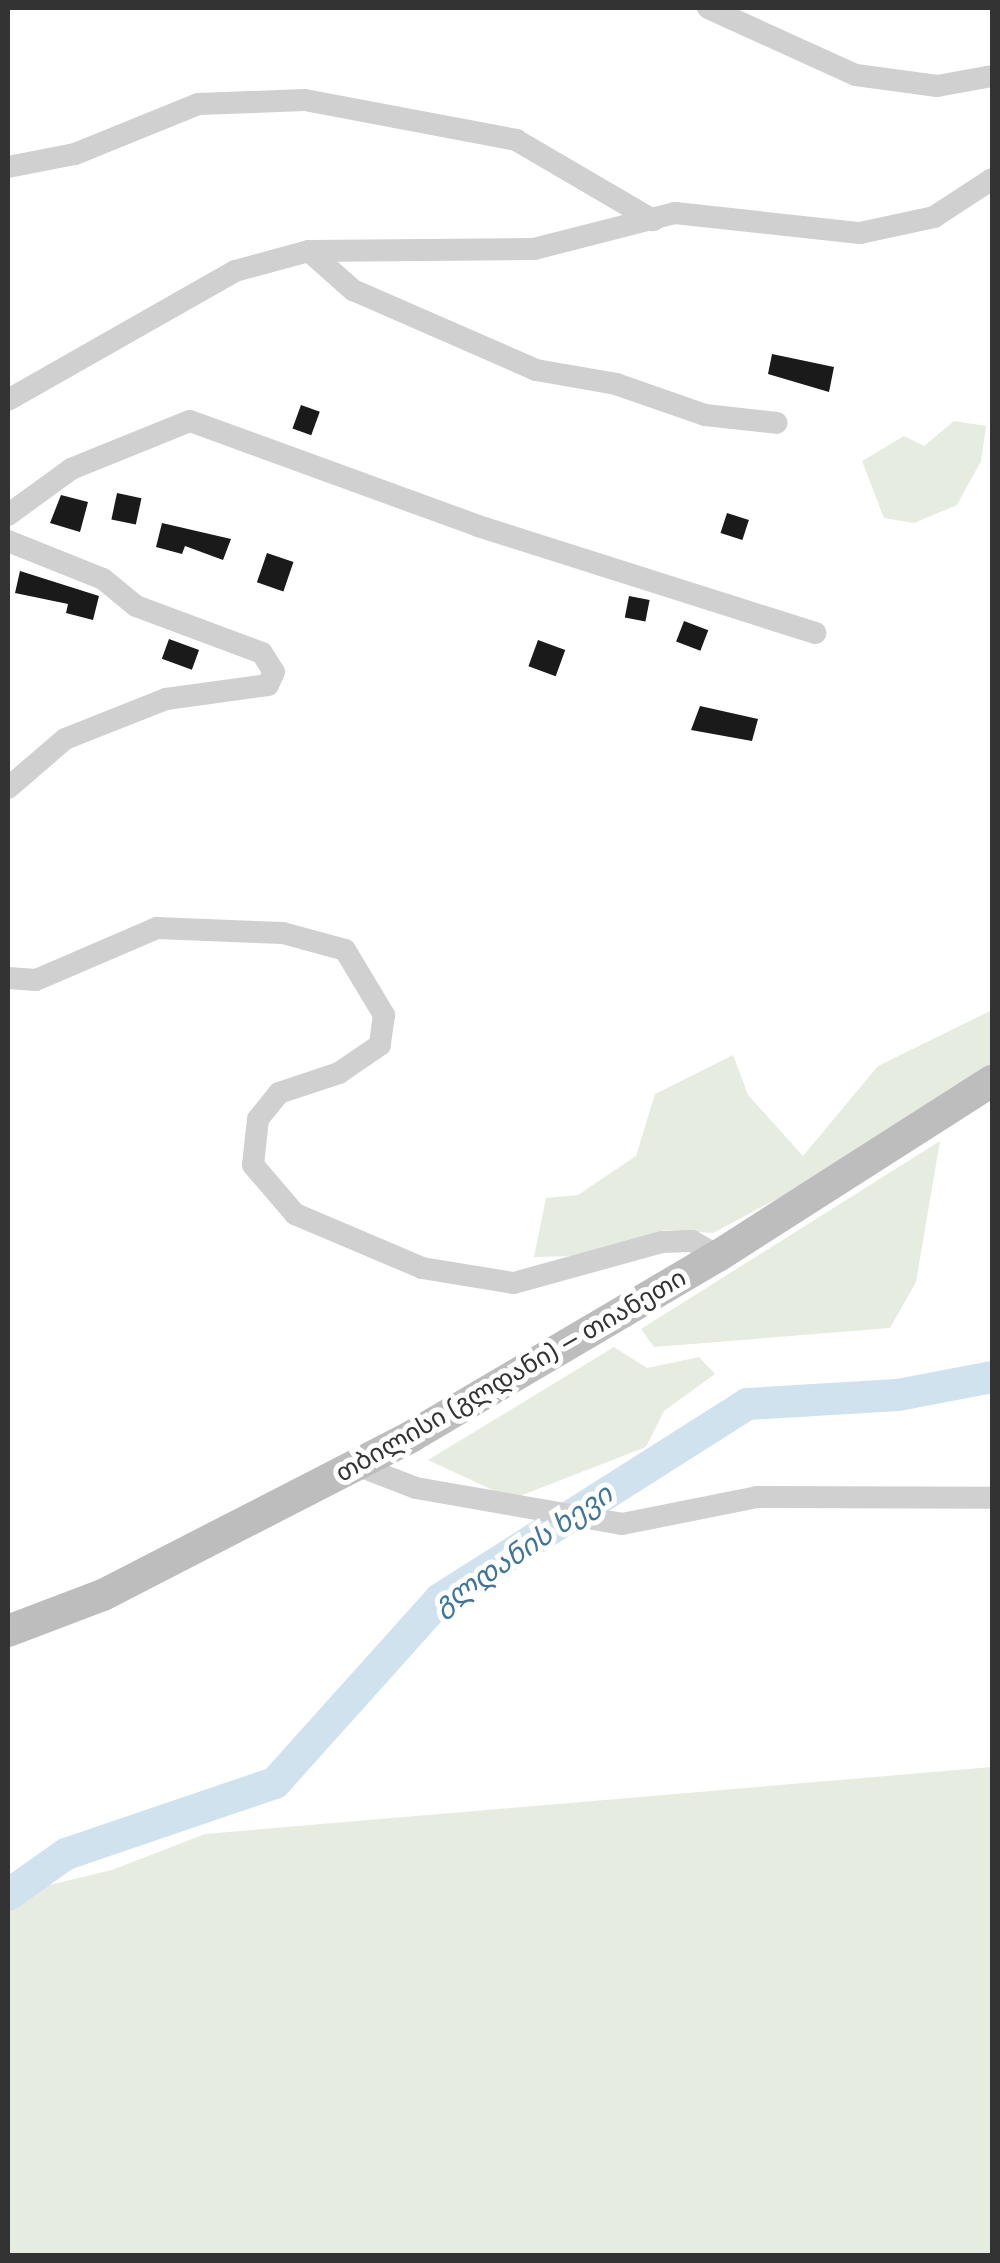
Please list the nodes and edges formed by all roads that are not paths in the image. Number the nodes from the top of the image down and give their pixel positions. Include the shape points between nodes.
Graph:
1 (708, 8) edge
2 (992, 76) edge
3 (8, 167) edge
4 (992, 179) edge
5 (653, 220) junction
6 (309, 251) junction
7 (8, 400) edge
8 (777, 423) dead end
9 (8, 515) edge
10 (8, 541) edge
11 (815, 633) dead end
12 (8, 788) edge
13 (8, 978) edge
14 (992, 1081) edge
15 (718, 1256) junction
16 (359, 1466) junction
17 (992, 1498) edge
18 (8, 1631) edge

1 - 2 street via 856,75 936,86
3 - 5 street via 74,154 198,104 305,100 516,140
4 - 5 street via 934,217 860,233 675,213
5 - 6 street via 534,249
6 - 7 street via 203,286
6 - 8 street via 353,290 536,370 616,384 705,415
9 - 11 street via 71,469 190,421 478,526
10 - 12 street via 104,580 136,606 262,652 274,672 268,686 166,699 65,739
13 - 15 street via 36,980 157,928 283,933 344,950 384,1014 380,1044 339,1073 280,1093 258,1119 254,1164 295,1214 422,1268 514,1283 662,1242 692,1241
14 - 15 main road, თბილისი (გლდანი) — თიანეთი
15 - 16 main road, თბილისი (გლდანი) — თიანეთი
16 - 17 street via 416,1488 622,1524 758,1498
16 - 18 main road, თბილისი (გლდანი) — თიანეთი via 104,1595

